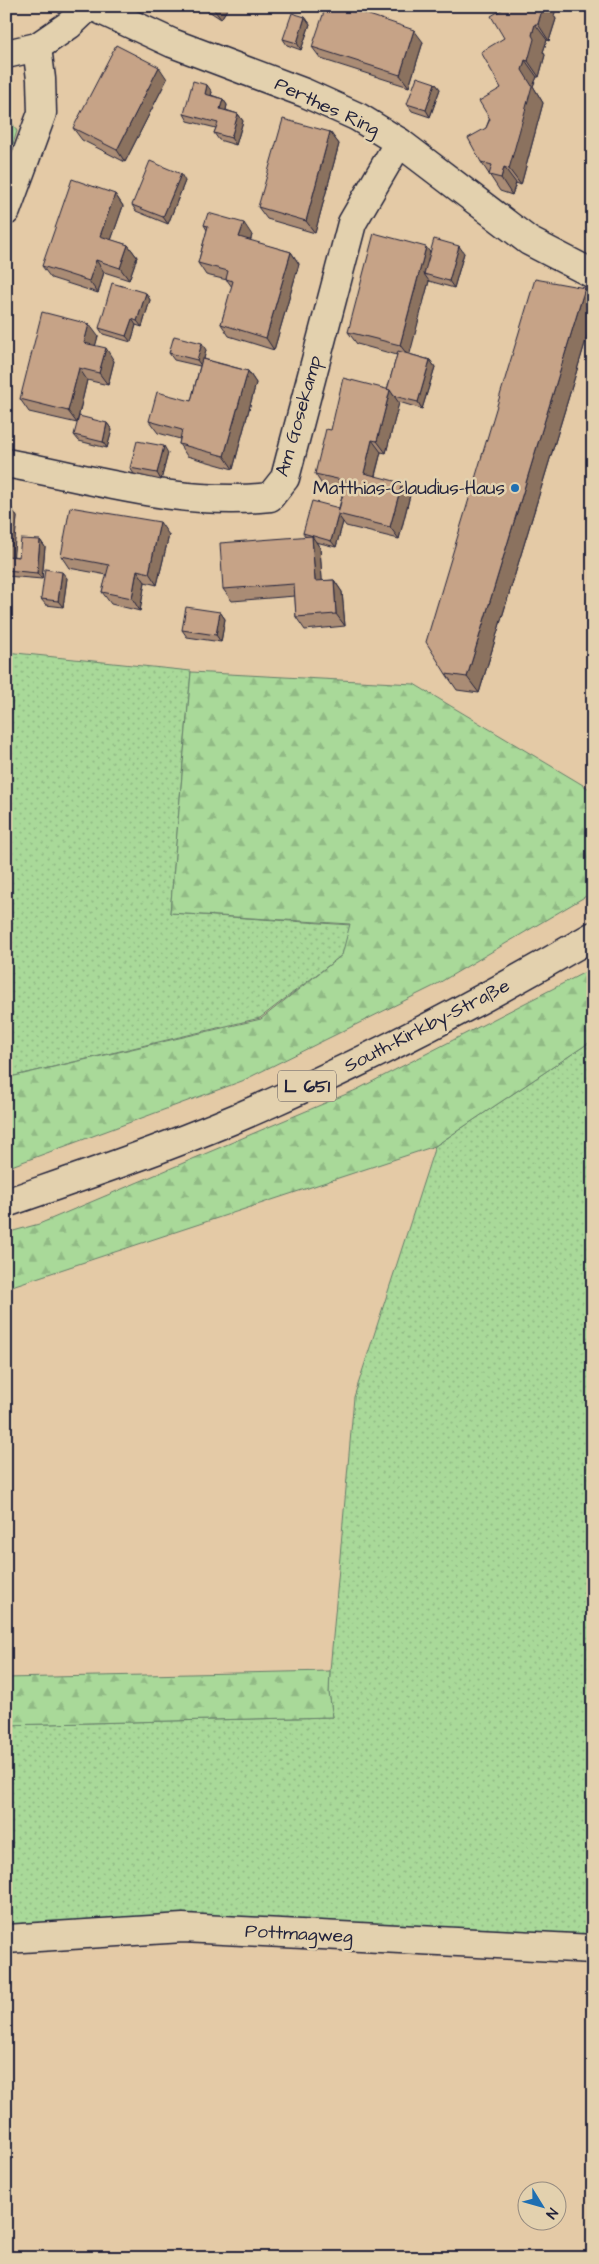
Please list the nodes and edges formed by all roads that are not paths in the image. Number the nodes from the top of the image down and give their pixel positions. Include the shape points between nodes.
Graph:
1 (90, 6) edge
2 (37, 47) junction
3 (6, 54) edge
4 (399, 142) junction
5 (6, 211) edge
6 (593, 274) edge
7 (6, 463) edge
8 (593, 936) edge
9 (6, 1203) edge
10 (6, 1939) edge
11 (593, 1949) edge

1 - 2 street
1 - 4 street, Perthes Ring via 172,43 305,93 358,117
2 - 3 street
2 - 5 street via 42,113
4 - 6 street, Perthes Ring via 529,241
4 - 7 street, Am Gosekamp via 352,223 285,478 270,497 198,498 165,494
8 - 9 street, South-Kirkby-Straße / L 651 via 511,984 270,1104 118,1164
10 - 11 street, Pottmagweg via 183,1928

